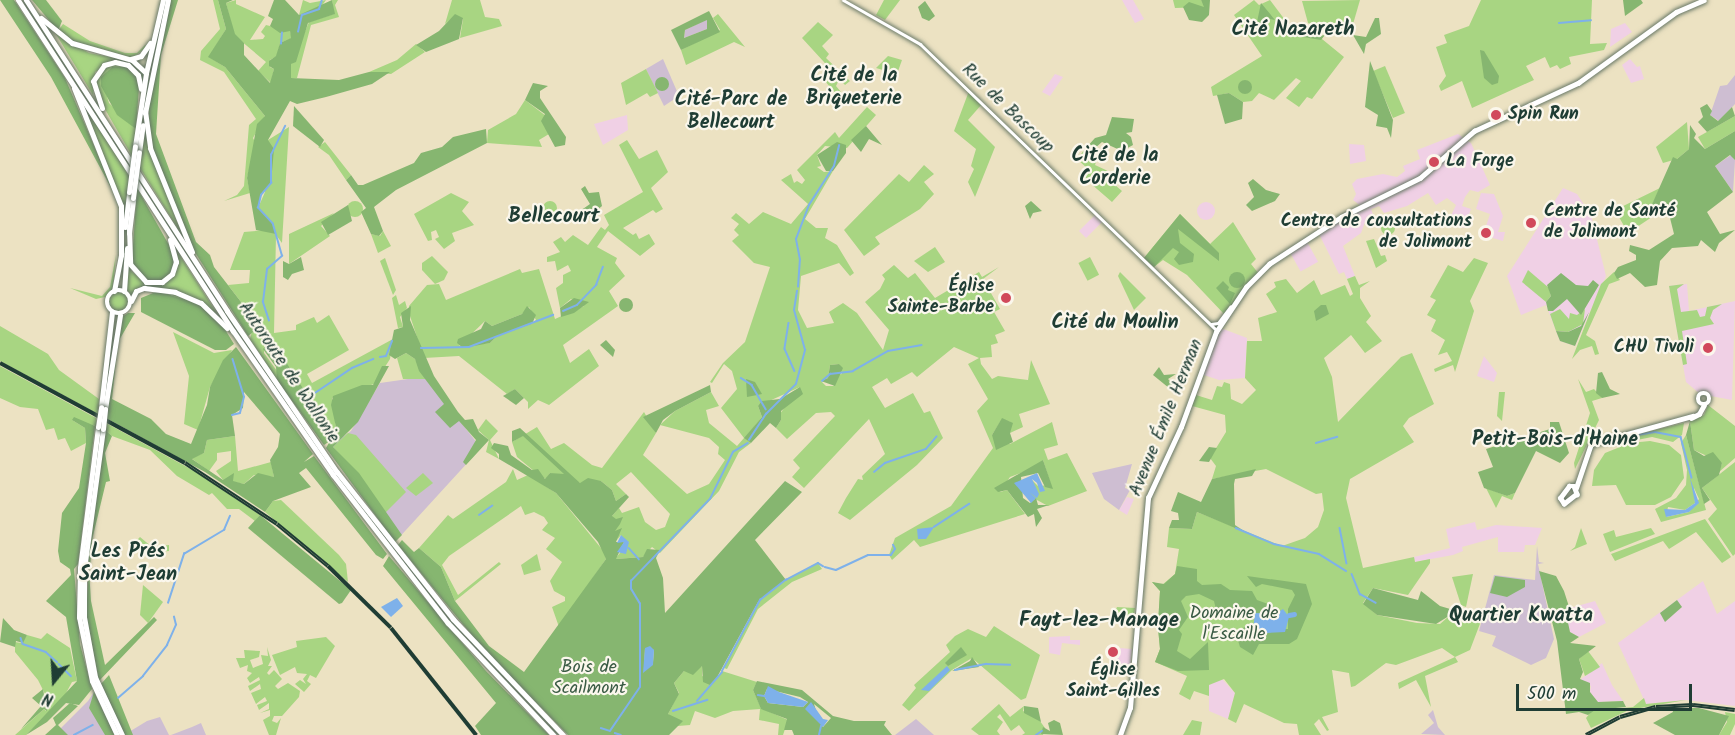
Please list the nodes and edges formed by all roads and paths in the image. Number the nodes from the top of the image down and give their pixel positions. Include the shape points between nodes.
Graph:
1 (18, 0) edge
2 (26, 0) edge
3 (163, 0) edge
4 (168, 0) edge
5 (843, 0) edge
6 (1704, 0) edge
7 (35, 13) junction
8 (155, 27) junction
9 (127, 59) junction
10 (146, 73) junction
11 (69, 76) junction
12 (149, 85) junction
13 (141, 98) junction
14 (145, 111) junction
15 (104, 119) junction
16 (131, 195) junction
17 (166, 228) junction
18 (129, 230) junction
19 (121, 255) junction
20 (196, 264) junction
21 (114, 291) junction
22 (124, 291) junction
23 (131, 301) junction
24 (1235, 303) junction
25 (112, 312) junction
26 (120, 315) junction
27 (1208, 323) junction
28 (233, 331) junction
29 (1216, 331) junction
30 (1703, 406) dead end
31 (103, 408) junction
32 (321, 454) junction
33 (1574, 487) junction
34 (100, 695) junction
35 (117, 735) edge
36 (122, 735) edge
37 (554, 735) edge
38 (563, 735) edge
39 (1120, 735) edge

1 - 11 highway, Autoroute de Wallonie
2 - 7 highway, Autoroute de Wallonie
3 - 8 highway
4 - 12 highway
5 - 27 main road, Rue de Bascoup via 920,44
6 - 24 main road, Avenue Émile Herman via 1679,10 1571,87 1474,131 1420,178 1354,210 1269,264
7 - 9 highway via 72,43
7 - 15 highway, Autoroute de Wallonie
8 - 9 highway via 144,53
8 - 10 highway
9 - 10 highway
10 - 12 highway
10 - 13 highway
11 - 17 highway, Autoroute de Wallonie
11 - 19 highway via 118,197
12 - 14 highway
13 - 15 highway via 140,82 133,69 121,62 104,65 93,88
13 - 16 highway, bridge
14 - 16 highway, bridge
14 - 20 highway via 150,148
15 - 20 highway, Autoroute de Wallonie
16 - 18 highway
16 - 19 highway
17 - 18 highway via 176,262 168,278 156,283 140,279 131,268
17 - 28 highway, Autoroute de Wallonie
18 - 22 highway
19 - 21 highway
20 - 32 highway, Autoroute de Wallonie
21 - 22 main road
21 - 25 main road via 106,302
22 - 23 main road
23 - 26 main road via 128,311
23 - 28 highway via 136,291 144,288 175,292 201,303
24 - 27 main road via 1218,323
24 - 29 main road, Avenue Émile Herman
25 - 26 main road
25 - 31 highway
26 - 31 highway
27 - 29 main road, Rue de Bascoup
28 - 32 highway, Autoroute de Wallonie
29 - 39 main road, Avenue Émile Herman via 1181,427 1146,506 1130,708
30 - 33 main road via 1693,416 1592,444
31 - 34 highway, bridge via 78,595 81,639
32 - 37 highway, Autoroute de Wallonie via 448,623
32 - 38 highway, Autoroute de Wallonie via 453,619
33 - 33 main road via 1577,494 1568,503 1559,504 1567,487
34 - 35 highway
34 - 36 highway

